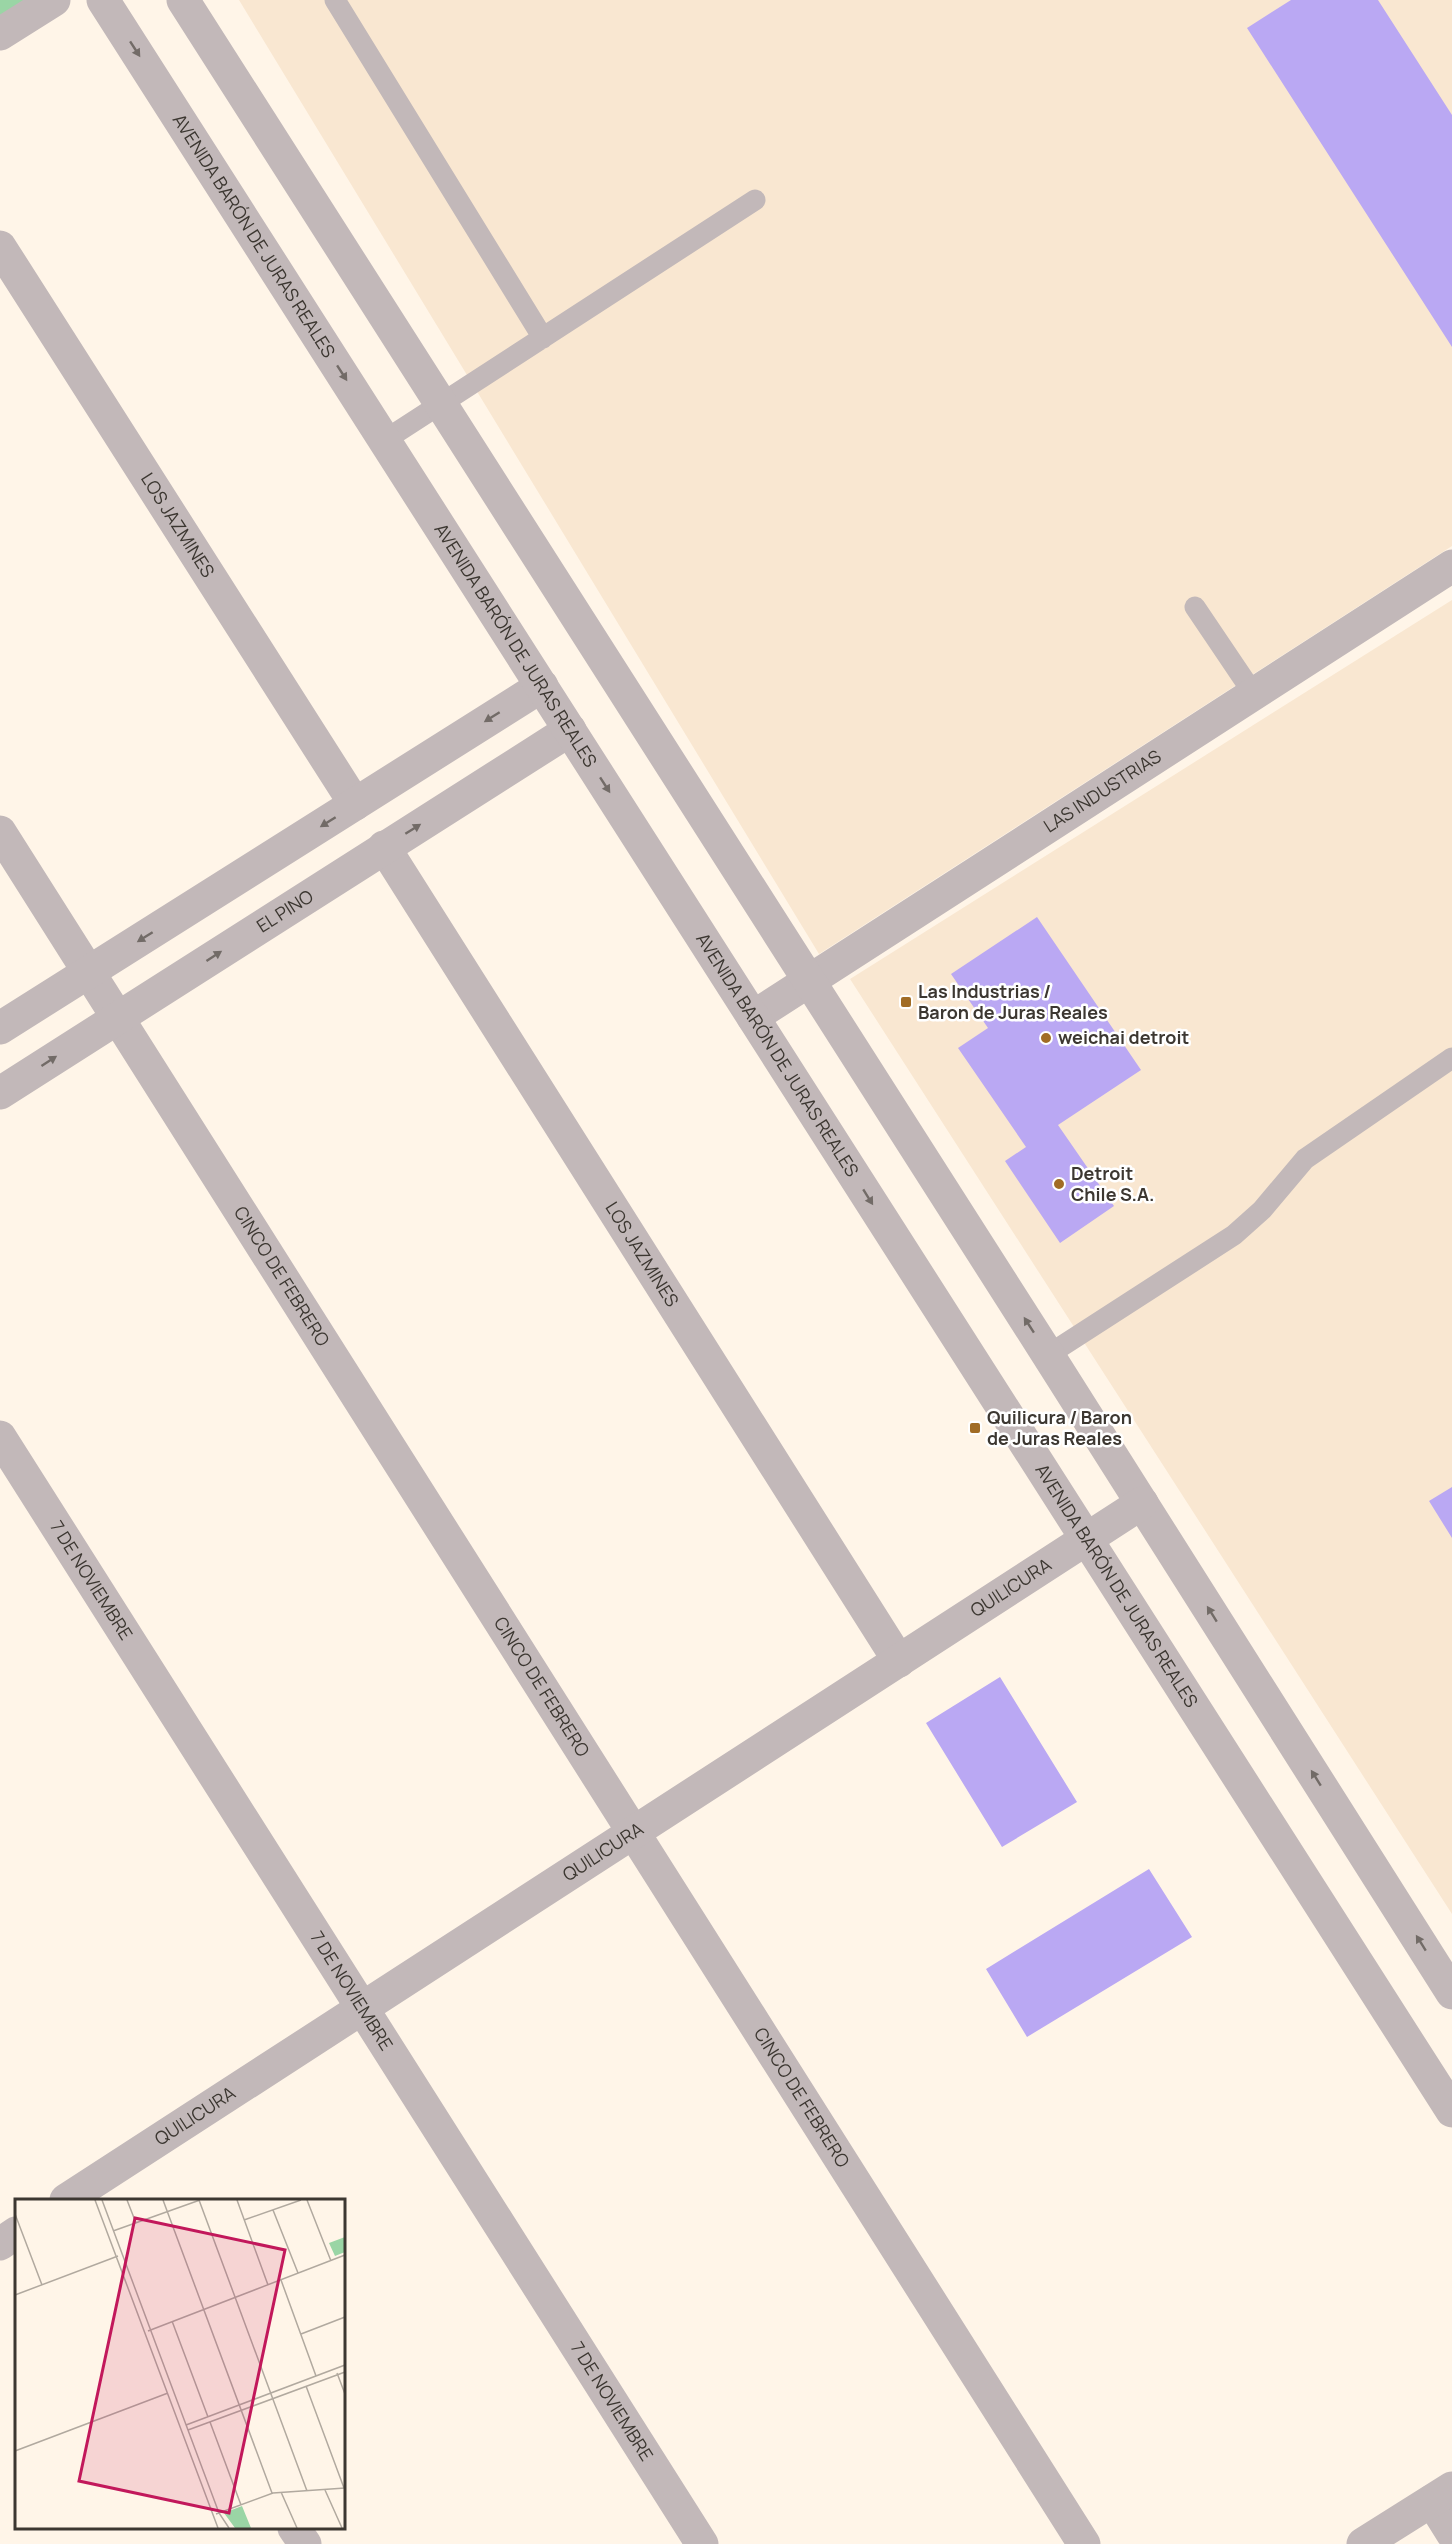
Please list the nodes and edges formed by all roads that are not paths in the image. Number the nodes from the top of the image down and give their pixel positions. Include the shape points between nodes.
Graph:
1 (54, 0) edge
2 (103, 0) edge
3 (183, 0) edge
4 (335, 0) edge
5 (0, 34) edge
6 (755, 200) dead end
7 (0, 247) edge
8 (543, 338) junction
9 (441, 404) junction
10 (385, 440) junction
11 (1452, 566) edge
12 (1195, 607) dead end
13 (542, 686) junction
14 (1253, 693) junction
15 (570, 730) junction
16 (355, 804) junction
17 (0, 832) edge
18 (384, 847) junction
19 (89, 972) junction
20 (809, 981) junction
21 (753, 1017) junction
22 (118, 1018) junction
23 (0, 1029) edge
24 (1452, 1058) edge
25 (0, 1093) edge
26 (1048, 1355) junction
27 (0, 1437) edge
28 (1142, 1503) junction
29 (1086, 1540) junction
30 (899, 1661) junction
31 (634, 1833) junction
32 (1452, 1993) edge
33 (363, 2008) junction
34 (1452, 2111) edge
35 (78, 2197) edge
36 (15, 2234) edge
37 (0, 2244) edge
38 (1442, 2495) edge
39 (295, 2529) edge
40 (1452, 2533) edge
41 (305, 2544) edge
42 (702, 2544) edge
43 (1084, 2544) edge
44 (1363, 2544) edge

1 - 5 street
2 -> 10 street, AVENIDA BARÓN DE JURAS REALES
3 - 9 street
4 - 8 lane
6 - 8 lane
7 - 16 street, LOS JAZMINES
8 - 9 lane
9 - 10 lane
9 - 20 street
10 - 13 street, AVENIDA BARÓN DE JURAS REALES
11 - 14 street, LAS INDUSTRIAS
12 - 14 lane
13 - 15 street, AVENIDA BARÓN DE JURAS REALES
13 -> 16 street
14 - 20 street, LAS INDUSTRIAS
18 -> 15 street, EL PINO
15 -> 21 street, AVENIDA BARÓN DE JURAS REALES
16 -> 19 street
17 - 19 street, CINCO DE FEBRERO
22 -> 18 street, EL PINO
18 - 30 street, LOS JAZMINES
19 - 22 street, CINCO DE FEBRERO
19 - 23 street
20 - 21 street, LAS INDUSTRIAS
26 -> 20 street
21 -> 29 street, AVENIDA BARÓN DE JURAS REALES
25 -> 22 street, EL PINO
22 - 31 street, CINCO DE FEBRERO
24 - 26 lane via 1305,1159 1234,1235
26 - 28 street
27 - 33 street, 7 DE NOVIEMBRE
28 - 29 street, QUILICURA
32 -> 28 street
29 - 30 street, QUILICURA
29 - 34 street, AVENIDA BARÓN DE JURAS REALES
30 - 31 street, QUILICURA
31 - 33 street, QUILICURA
31 - 43 street, CINCO DE FEBRERO
33 - 35 street, QUILICURA
33 - 42 street, 7 DE NOVIEMBRE
36 - 37 street
38 - 40 street
38 - 44 street
39 - 41 street

